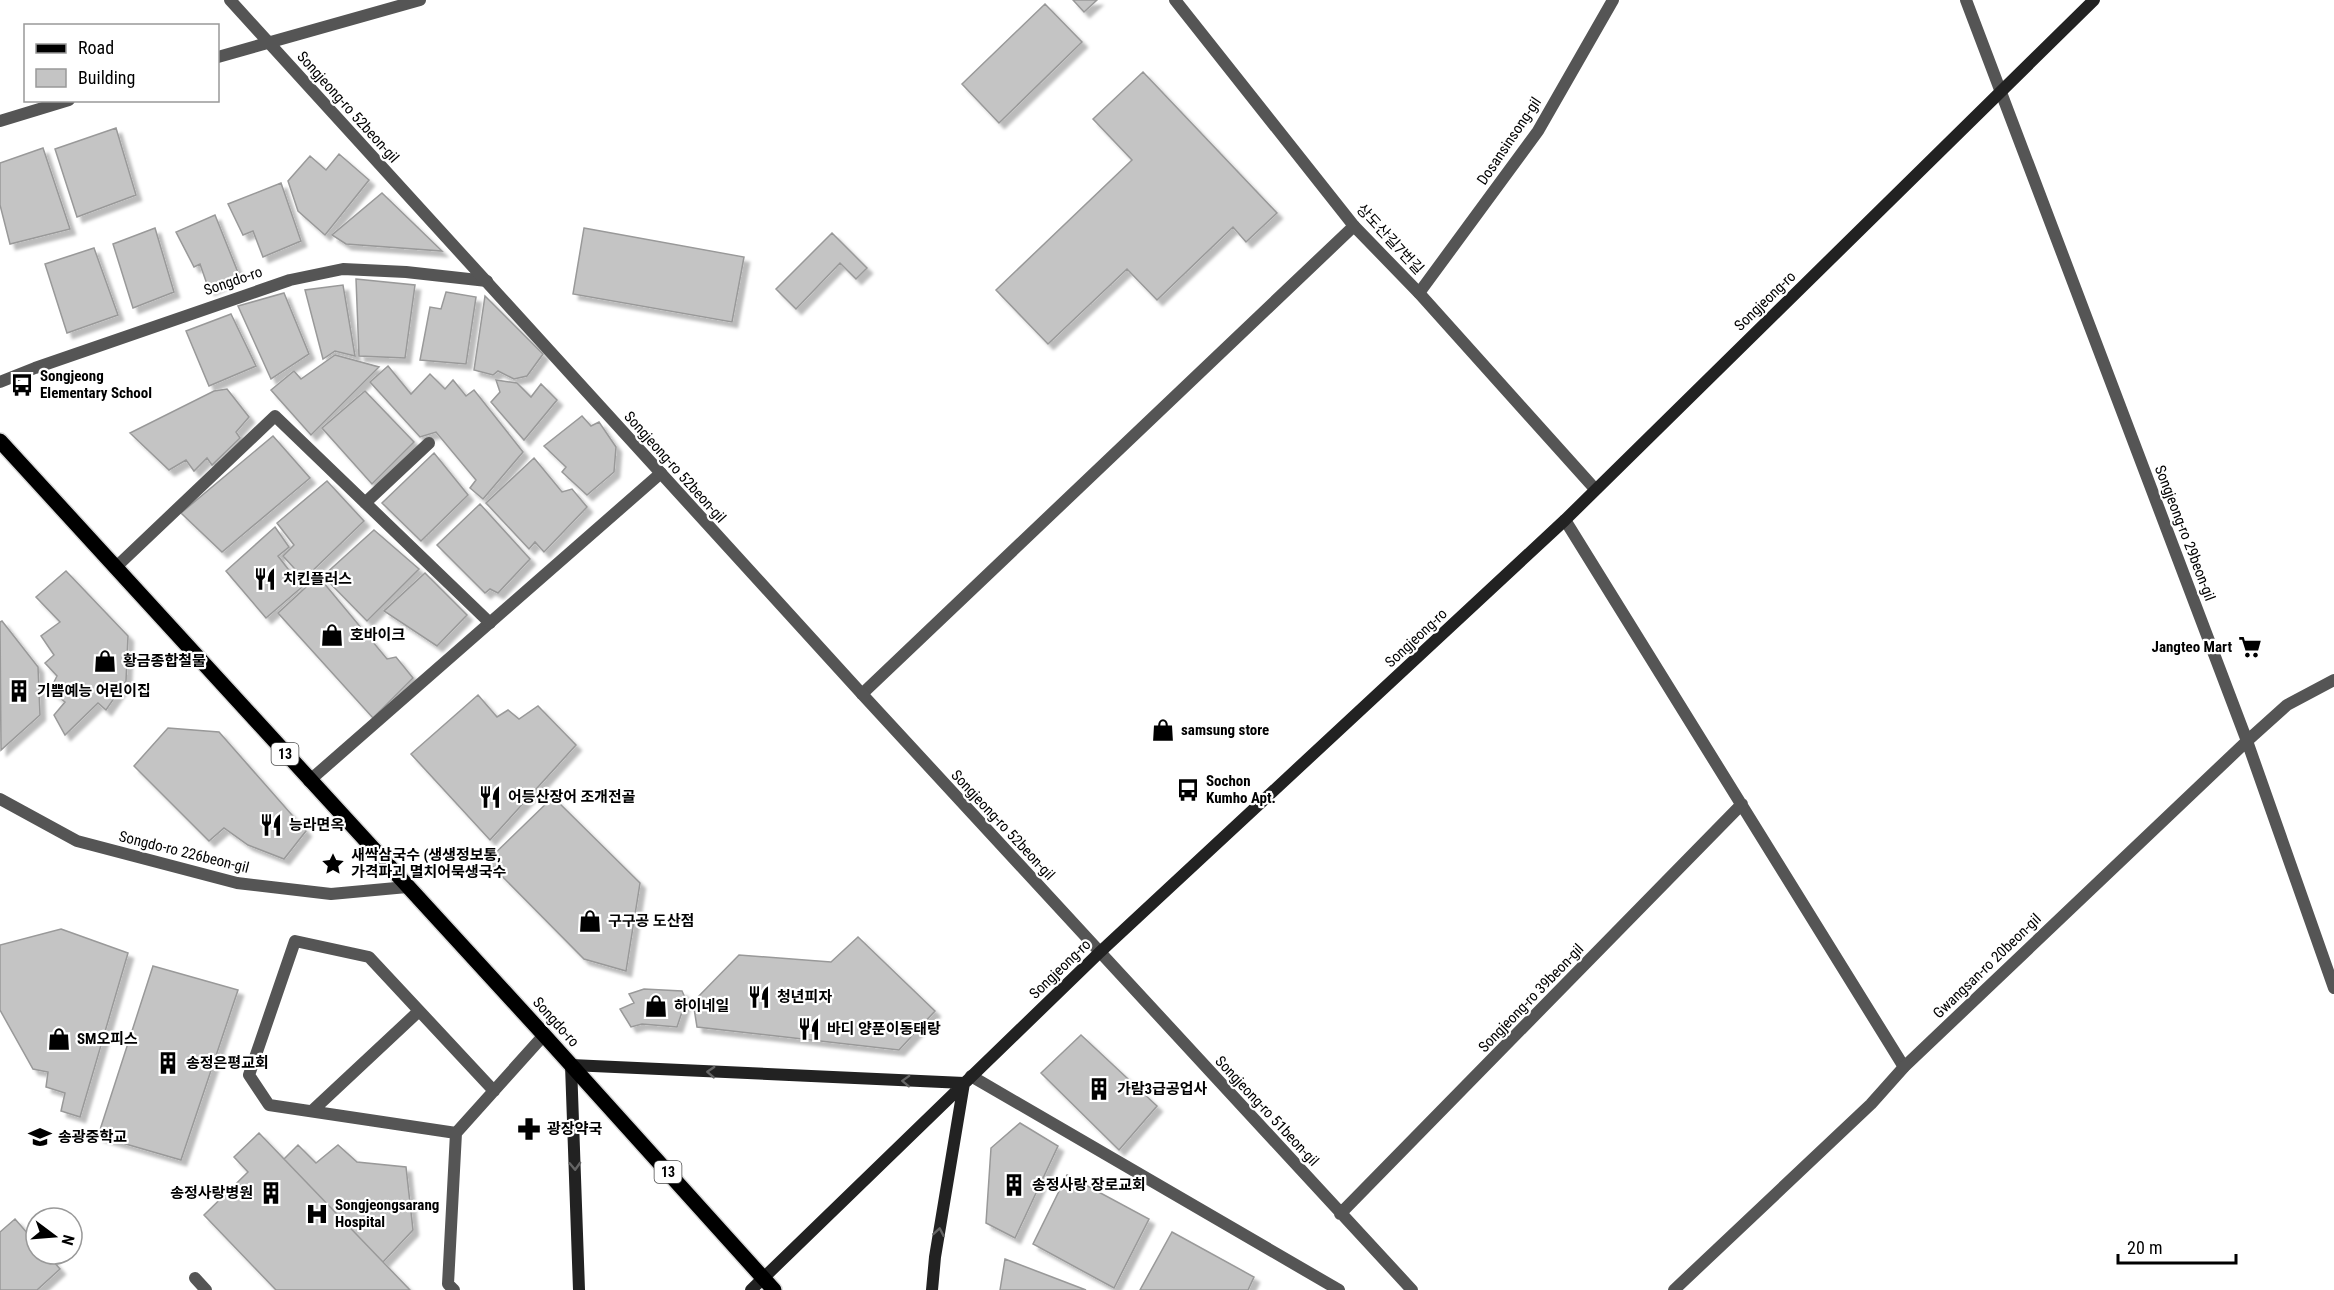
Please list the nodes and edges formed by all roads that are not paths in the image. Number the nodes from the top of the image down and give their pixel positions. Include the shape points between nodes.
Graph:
1 (230, 0) edge
2 (420, 0) edge
3 (1175, 0) edge
4 (1612, 0) edge
5 (1966, 0) edge
6 (2094, 0) edge
7 (268, 42) junction
8 (219, 57) edge
9 (2002, 90) junction
10 (62, 102) edge
11 (0, 121) edge
12 (1354, 226) junction
13 (487, 281) junction
14 (1419, 293) junction
15 (0, 382) edge
16 (0, 441) edge
17 (429, 443) dead end
18 (661, 473) junction
19 (1595, 489) junction
20 (365, 503) junction
21 (1565, 520) junction
22 (115, 568) junction
23 (490, 623) junction
24 (2334, 680) edge
25 (862, 694) junction
26 (2247, 741) junction
27 (309, 781) junction
28 (0, 799) edge
29 (1742, 804) junction
30 (407, 887) junction
31 (1100, 952) junction
32 (2334, 988) edge
33 (419, 1011) junction
34 (544, 1035) junction
35 (571, 1065) junction
36 (1904, 1067) junction
37 (967, 1080) junction
38 (494, 1091) junction
39 (312, 1111) junction
40 (456, 1133) junction
41 (1340, 1214) junction
42 (195, 1278) dead end
43 (769, 1284) edge
44 (206, 1290) edge
45 (454, 1290) edge
46 (579, 1290) edge
47 (751, 1290) edge
48 (932, 1290) edge
49 (1339, 1290) edge
50 (1412, 1290) edge
51 (1674, 1290) edge

1 - 7 street, Songjeong-ro 52beon-gil
2 - 7 street
3 - 12 street, 상도산길7번길
4 - 14 street, Dosansinsong-gil via 1538,131
5 - 9 street, Songjeong-ro 29beon-gil
6 - 9 street, Songjeong-ro
7 - 8 street
7 - 13 street, Songjeong-ro 52beon-gil
9 - 19 street, Songjeong-ro
9 - 26 street, Songjeong-ro 29beon-gil
10 - 11 street
12 - 14 street, 상도산길7번길
12 - 25 street
13 - 15 street, Songdo-ro via 343,269 290,280
13 - 18 street, Songjeong-ro 52beon-gil
14 - 19 street, 상도산길7번길
16 - 22 main road, Songdo-ro / 13
17 - 20 street
18 - 23 street
18 - 25 street, Songjeong-ro 52beon-gil
19 - 21 street, Songjeong-ro
20 - 22 street via 275,416
20 - 23 street
21 - 29 street
21 - 31 street, Songjeong-ro
22 - 27 main road, Songdo-ro / 13
23 - 27 street
24 - 26 street, Gwangsan-ro 20beon-gil via 2287,705
25 - 31 street, Songjeong-ro 52beon-gil
26 - 32 street, Songjeong-ro 29beon-gil
26 - 36 street, Gwangsan-ro 20beon-gil
27 - 30 main road, Songdo-ro / 13
28 - 30 street, Songdo-ro 226beon-gil via 76,841 237,883 331,894
29 - 36 street
29 - 41 street, Songjeong-ro 39beon-gil
30 - 34 main road, Songdo-ro / 13
31 - 37 street, Songjeong-ro
31 - 41 street, Songjeong-ro 51beon-gil
33 - 38 street
33 - 39 street
33 - 39 street via 369,957 295,940 249,1075 269,1105
34 - 35 main road, Songdo-ro / 13
34 - 38 street
37 -> 35 street
35 - 43 main road, Songdo-ro / 13
35 -> 46 street
36 - 51 street, Gwangsan-ro 20beon-gil via 1871,1104
37 - 43 street, Songjeong-ro
48 -> 37 street
37 - 49 street
38 - 40 street
39 - 40 street
40 - 45 street via 448,1284
41 - 50 street, Songjeong-ro 51beon-gil
42 - 44 street
43 - 47 street, Songjeong-ro

